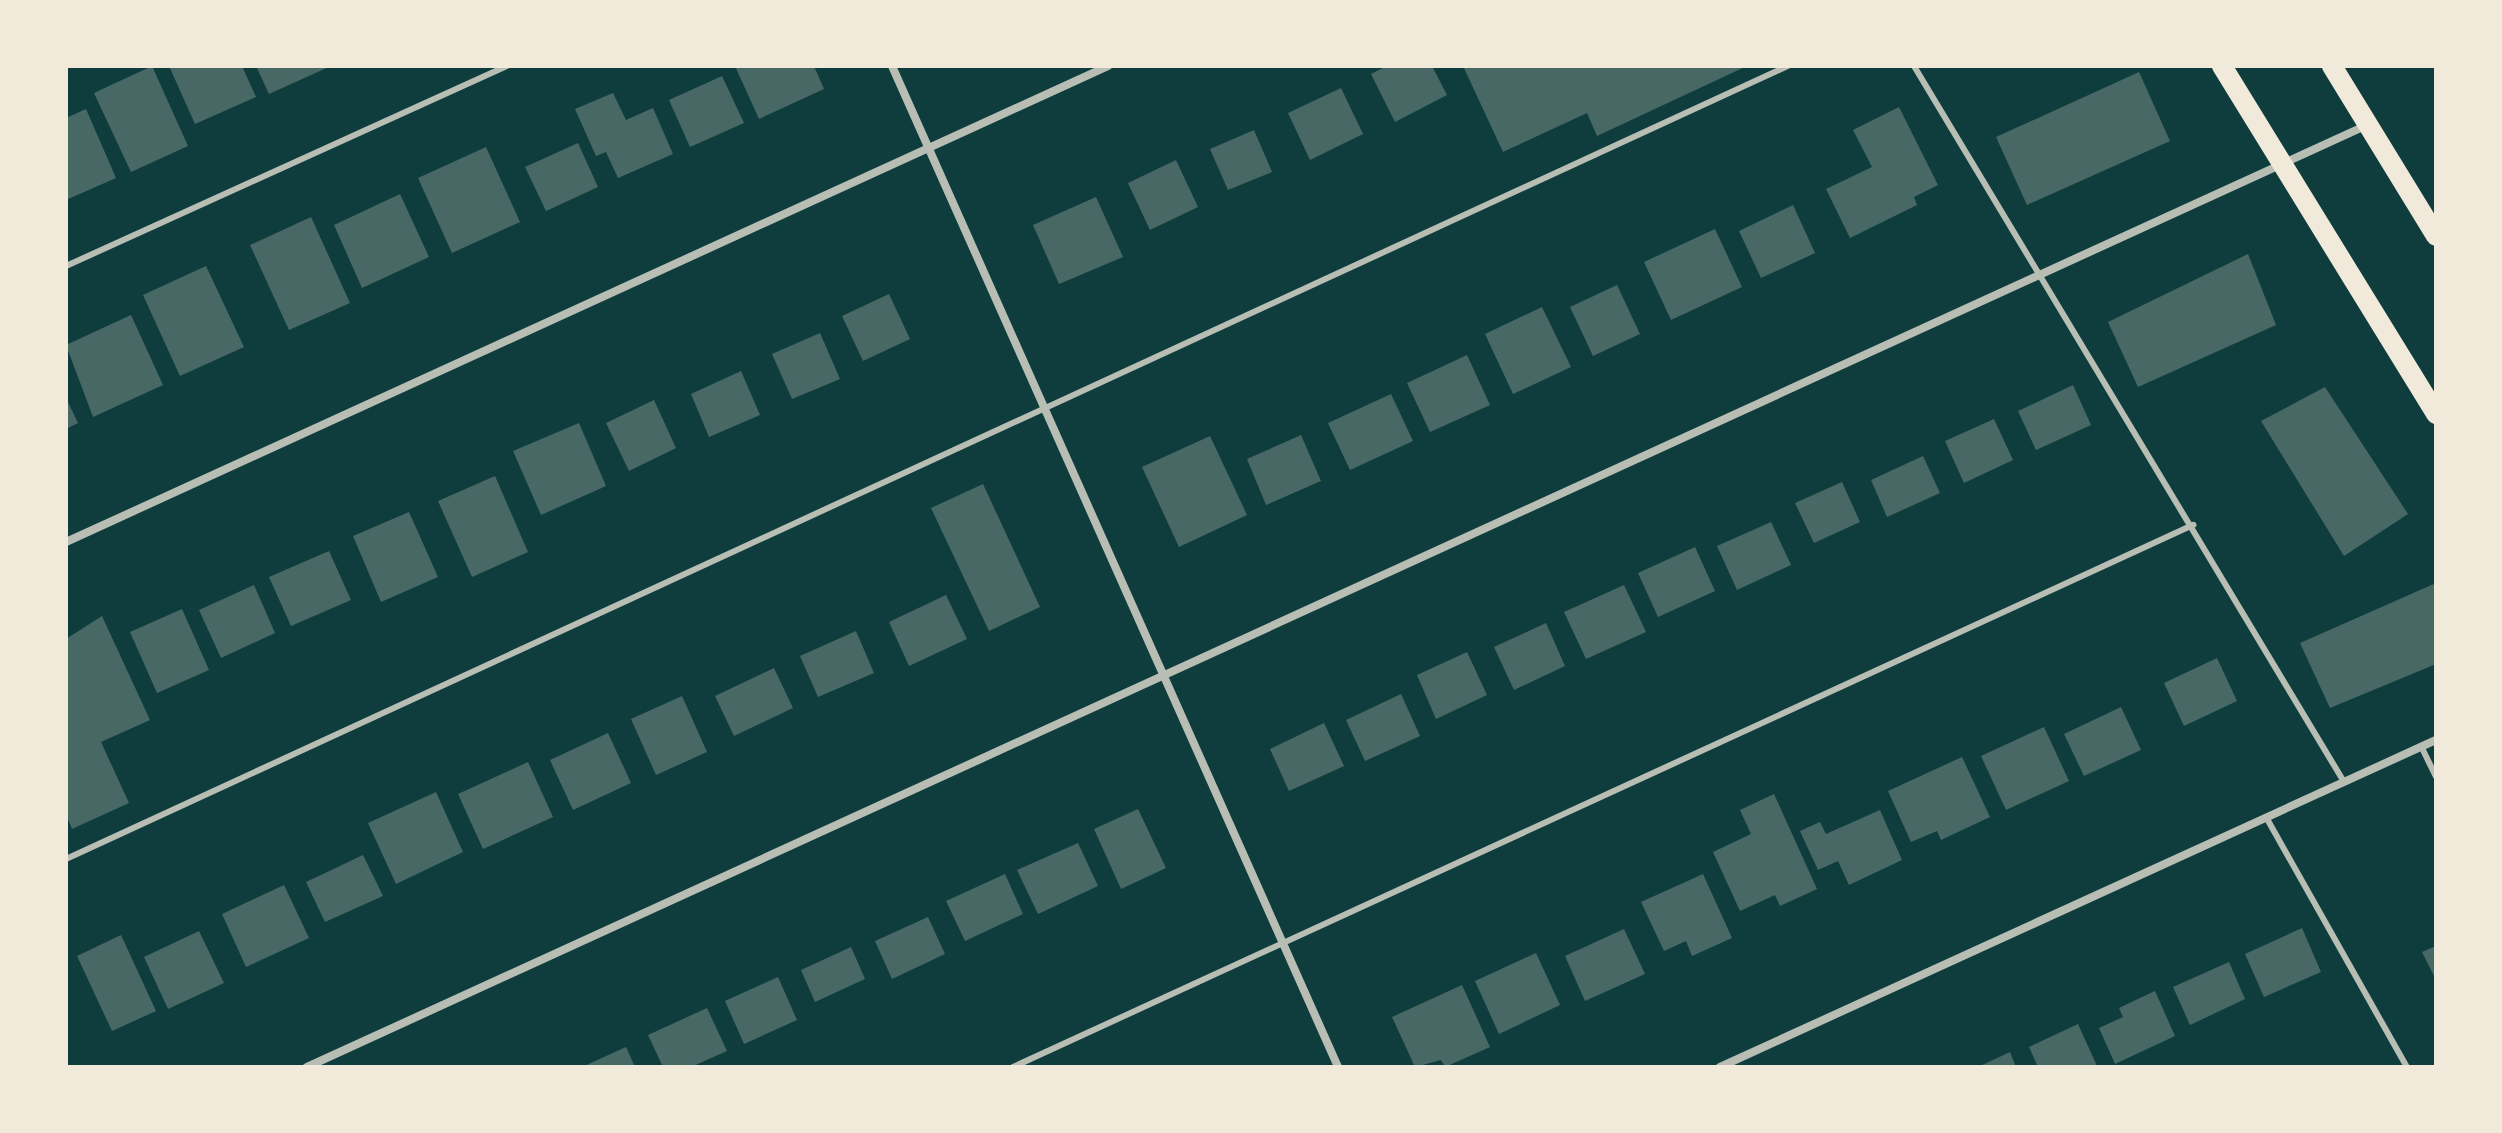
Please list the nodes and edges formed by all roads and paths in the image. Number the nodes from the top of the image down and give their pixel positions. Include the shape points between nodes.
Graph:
1 (507, 66) edge
2 (892, 66) edge
3 (1108, 66) edge
4 (1788, 66) edge
5 (1914, 66) edge
6 (2223, 66) edge
7 (2332, 66) edge
8 (2368, 125) junction
9 (928, 148) junction
10 (2281, 163) junction
11 (2436, 236) edge
12 (66, 266) edge
13 (2037, 277) junction
14 (1039, 408) junction
15 (2436, 414) edge
16 (2193, 525) junction
17 (66, 542) edge
18 (1164, 677) junction
19 (2436, 740) edge
20 (2421, 746) junction
21 (2436, 777) edge
22 (2344, 782) junction
23 (2266, 817) junction
24 (66, 859) edge
25 (1283, 944) junction
26 (307, 1067) edge
27 (1013, 1067) edge
28 (1338, 1067) edge
29 (1720, 1067) edge
30 (2407, 1067) edge

1 - 12 lane
2 - 9 street
3 - 9 street
4 - 14 lane
5 - 13 lane
6 - 10 main road
7 - 8 main road
8 - 10 street
8 - 11 main road
9 - 14 street
9 - 17 street
10 - 13 street
10 - 15 main road
13 - 16 lane
13 - 18 street
14 - 18 street
14 - 24 lane
16 - 22 lane
16 - 25 lane
18 - 25 street
18 - 26 street
19 - 20 street
20 - 21 lane
20 - 22 street
22 - 23 street
23 - 29 street
23 - 30 lane
25 - 27 lane
25 - 28 street

